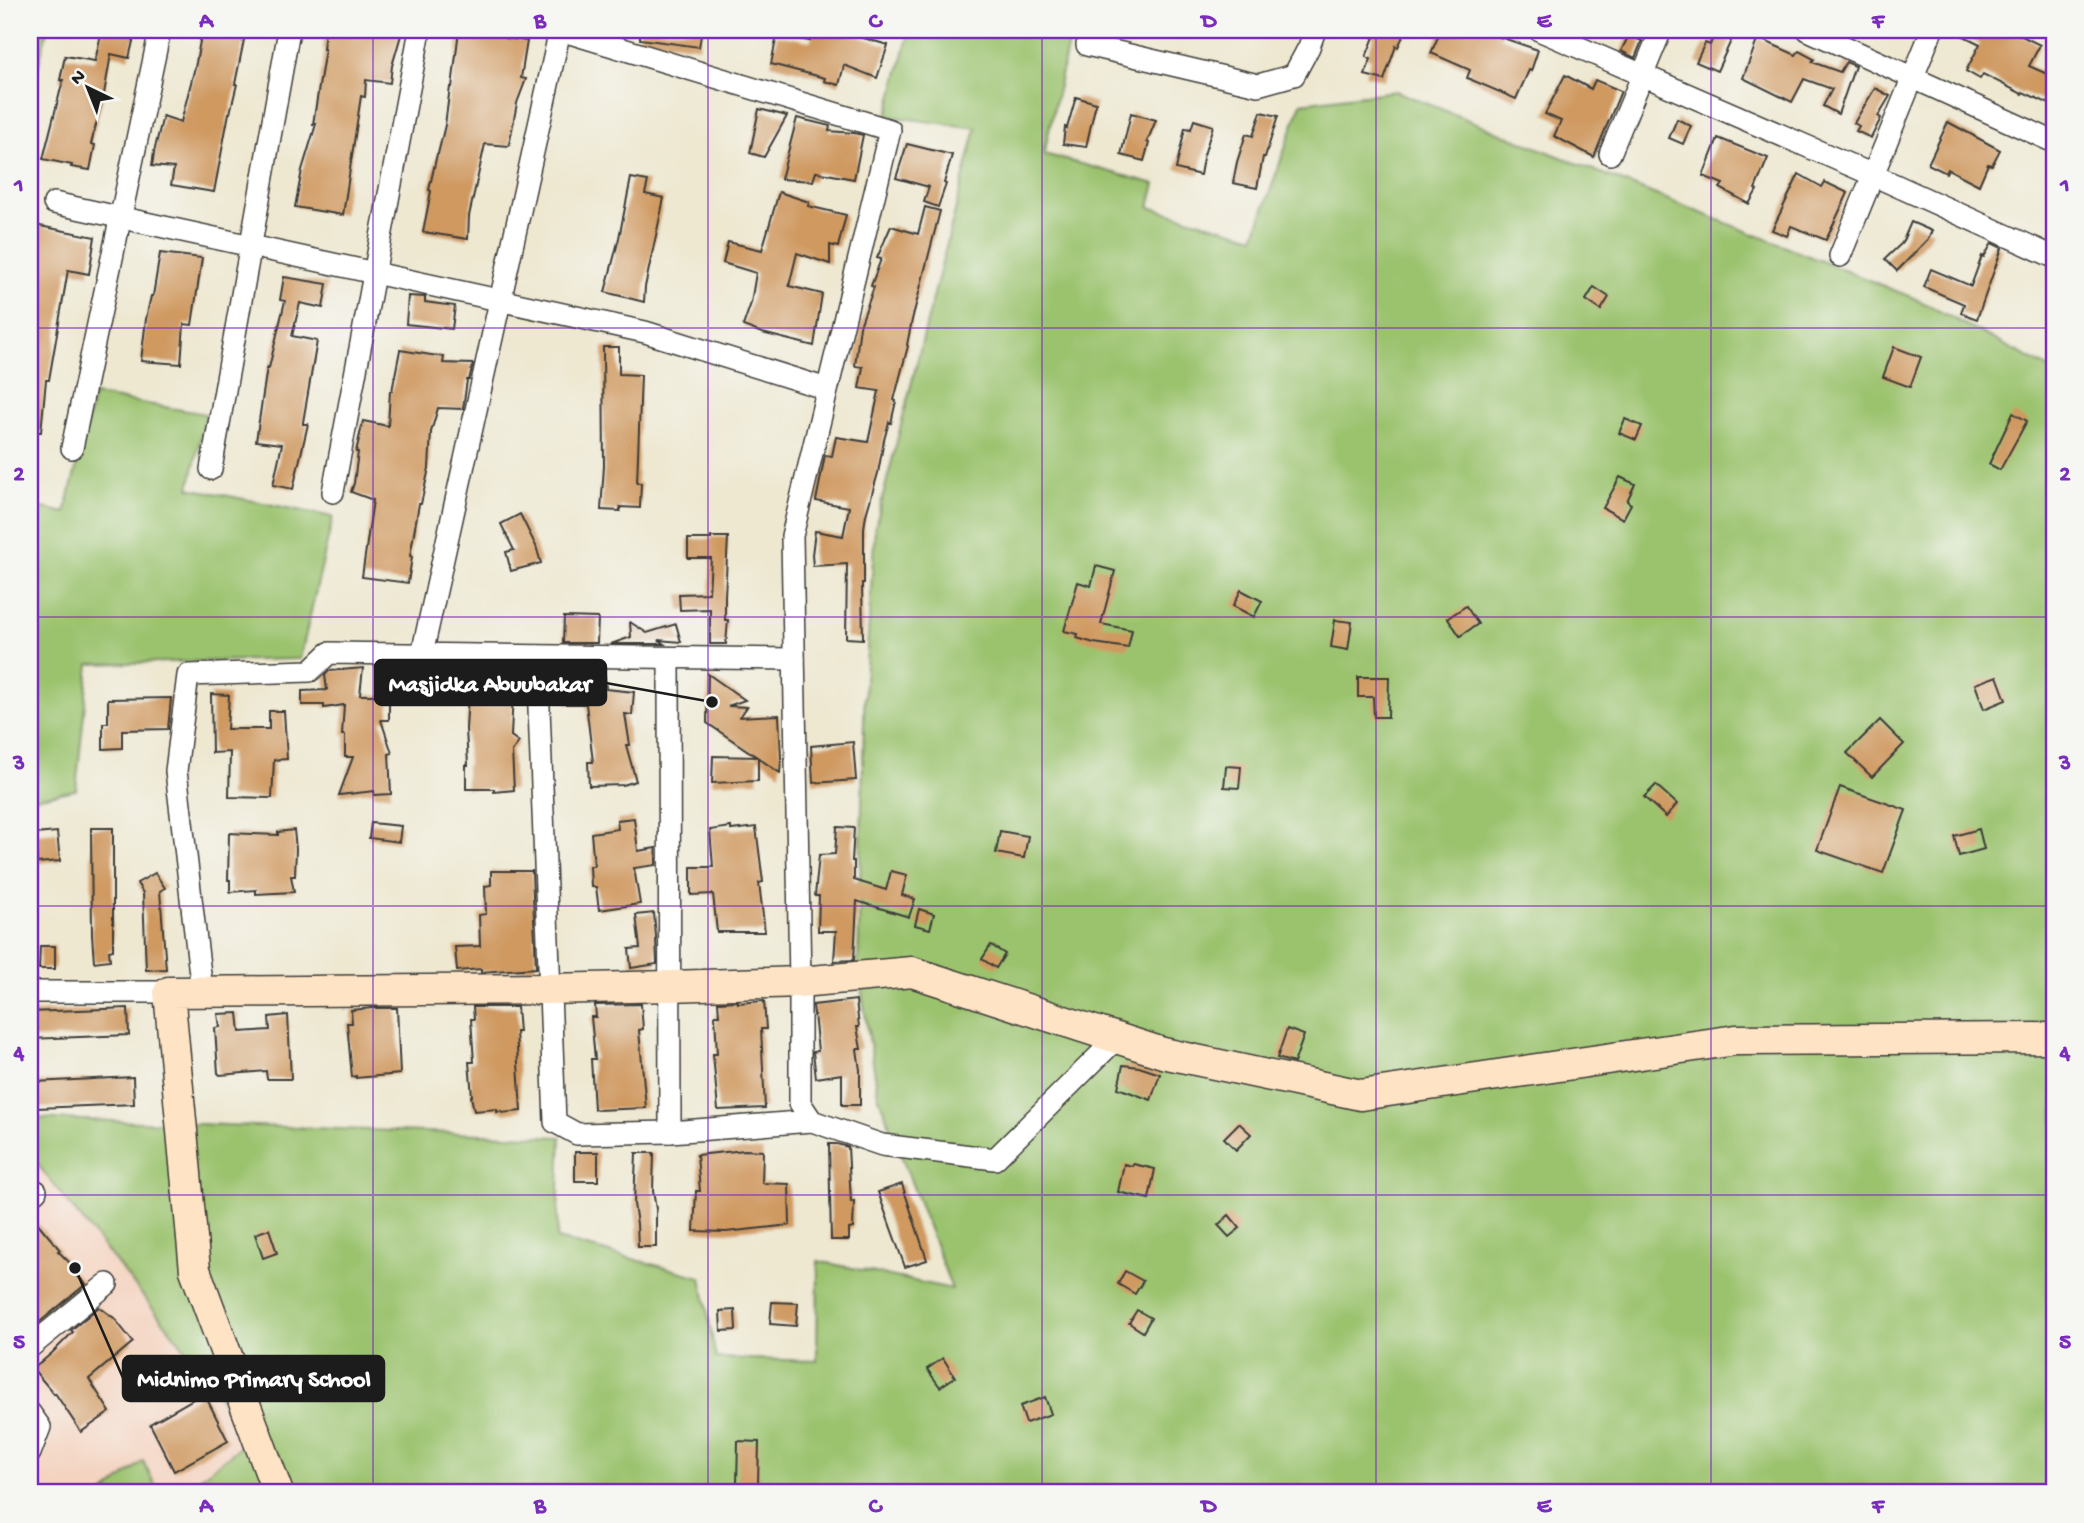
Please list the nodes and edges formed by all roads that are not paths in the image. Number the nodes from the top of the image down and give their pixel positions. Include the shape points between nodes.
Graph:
1 (160, 30) edge
2 (289, 30) edge
3 (420, 30) edge
4 (1315, 30) edge
5 (1539, 30) edge
6 (1661, 30) edge
7 (1808, 30) edge
8 (1932, 30) edge
9 (1087, 45) dead end
10 (1643, 75) junction
11 (1912, 77) junction
12 (2054, 142) edge
13 (1610, 154) dead end
14 (1873, 175) junction
15 (54, 203) dead end
16 (120, 218) junction
17 (251, 246) junction
18 (1840, 256) dead end
19 (2054, 257) edge
20 (374, 273) junction
21 (500, 300) junction
22 (828, 390) junction
23 (72, 448) dead end
24 (211, 469) dead end
25 (333, 492) dead end
26 (422, 654) junction
27 (537, 656) junction
28 (668, 657) junction
29 (794, 659) junction
30 (800, 982) junction
31 (670, 985) junction
32 (550, 989) junction
33 (202, 991) junction
34 (30, 992) edge
35 (169, 992) junction
36 (1117, 1038) junction
37 (2054, 1038) edge
38 (812, 1121) junction
39 (670, 1132) junction
40 (107, 1284) dead end
41 (30, 1347) edge
42 (30, 1413) edge
43 (30, 1453) edge
44 (278, 1493) edge

1 - 16 street
2 - 17 street
3 - 20 street
4 - 9 street via 1294,75 1258,85
5 - 10 street
6 - 10 street
7 - 11 street
8 - 11 street
10 - 13 street
10 - 14 street
11 - 12 street
11 - 14 street
14 - 18 street
14 - 19 street
15 - 16 street
16 - 17 street
16 - 23 street
17 - 20 street
17 - 24 street
20 - 21 street
20 - 25 street
21 - 22 street via 645,332
21 - 22 street via 560,30 890,130
21 - 26 street
22 - 29 street via 792,536
26 - 27 street
26 - 33 street via 329,653 310,671 188,675 176,771
27 - 28 street
27 - 32 street
28 - 29 street
28 - 31 street
29 - 30 street
30 - 31 street
30 - 36 street via 912,972
30 - 38 street via 800,1102
31 - 32 street
31 - 39 street
32 - 33 street
32 - 39 street via 555,1122 577,1134
33 - 35 street
34 - 35 street
35 - 44 street via 195,1270
36 - 37 street via 1163,1053 1361,1095 1736,1040
36 - 38 street via 995,1159 882,1144
38 - 39 street
40 - 41 street
42 - 43 street via 40,1427

